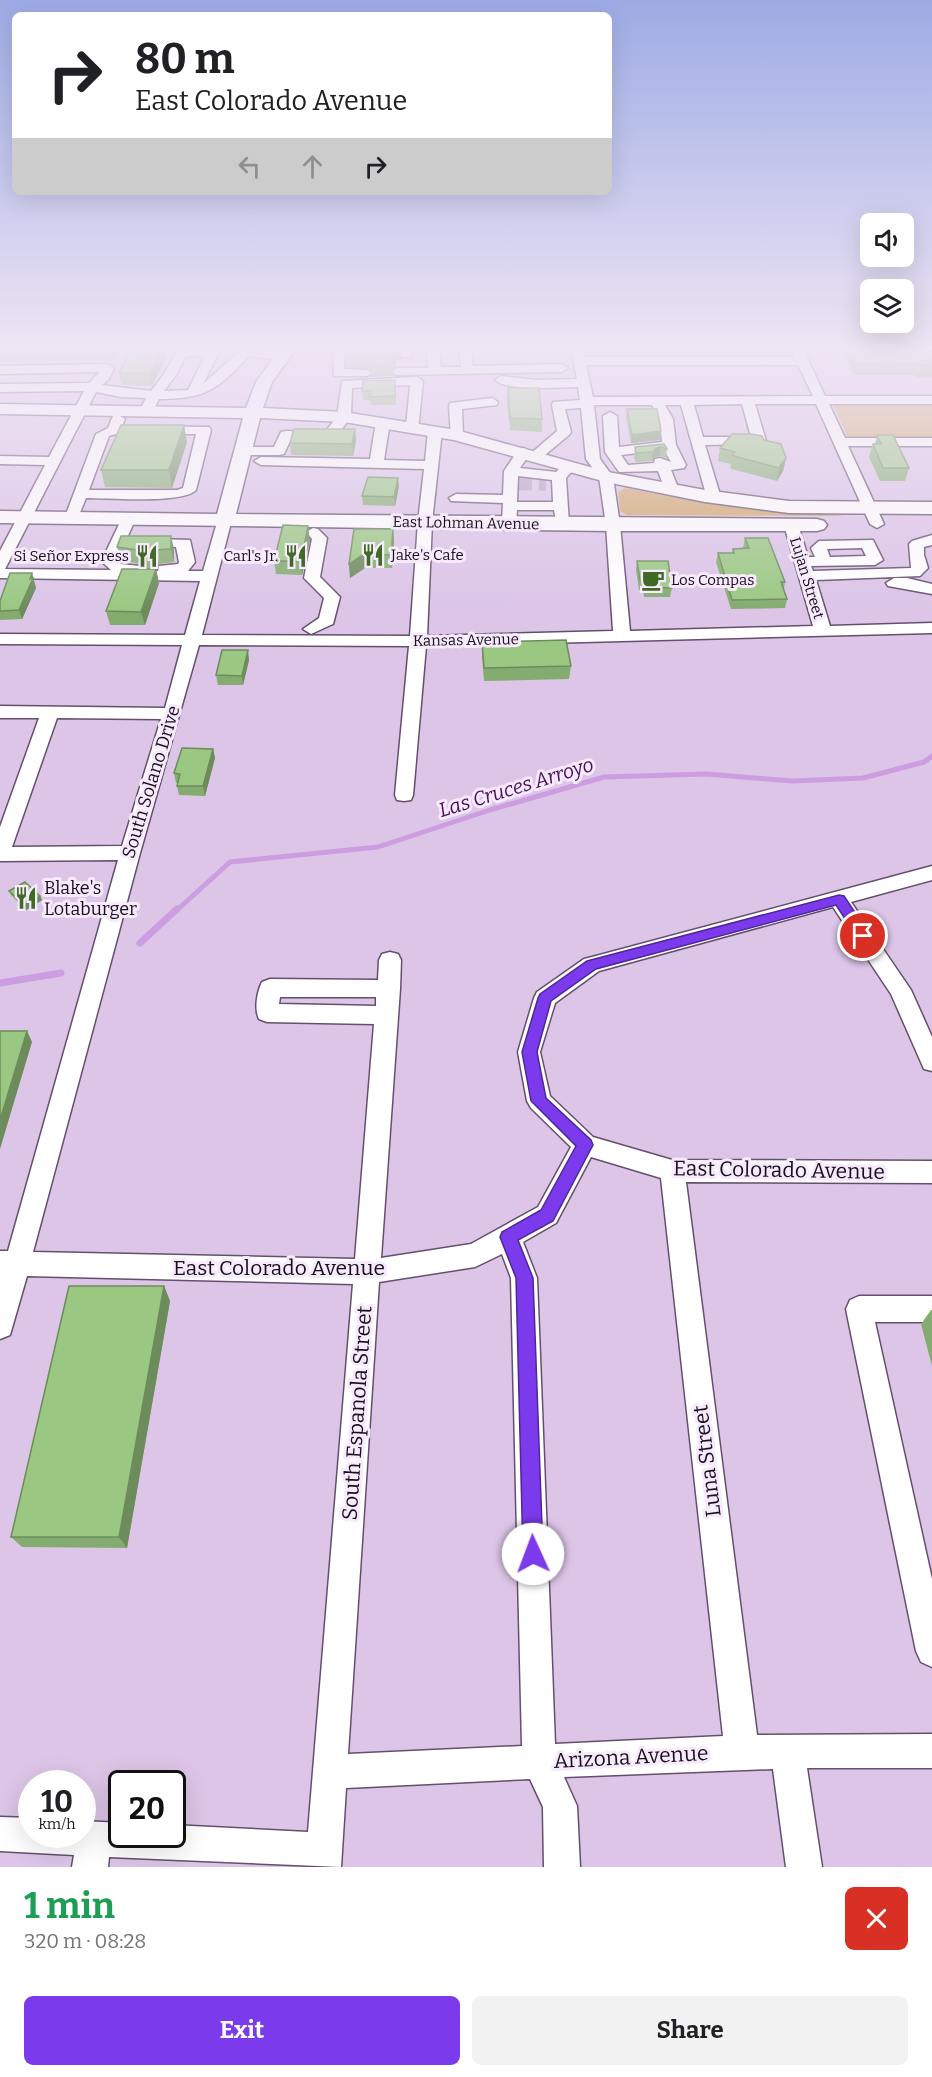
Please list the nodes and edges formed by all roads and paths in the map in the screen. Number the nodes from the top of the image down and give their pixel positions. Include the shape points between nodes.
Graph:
1 (66, 436) edge
2 (102, 436) edge
3 (202, 436) edge
4 (247, 436) edge
5 (286, 436) edge
6 (329, 436) edge
7 (380, 436) edge
8 (435, 436) edge
9 (460, 436) edge
10 (558, 436) edge
11 (583, 436) edge
12 (613, 436) edge
13 (668, 436) edge
14 (697, 436) edge
15 (758, 436) edge
16 (837, 436) edge
17 (591, 438) junction
18 (698, 441) junction
19 (840, 442) junction
20 (932, 442) edge
21 (669, 446) junction
22 (612, 447) junction
23 (60, 448) junction
24 (96, 449) junction
25 (530, 454) junction
26 (242, 456) junction
27 (635, 459) junction
28 (0, 460) edge
29 (53, 461) junction
30 (339, 462) junction
31 (376, 464) junction
32 (432, 465) junction
33 (662, 465) junction
34 (606, 477) junction
35 (672, 490) junction
36 (558, 492) junction
37 (81, 494) junction
38 (512, 495) junction
39 (456, 498) dead end
40 (714, 498) junction
41 (932, 508) edge
42 (873, 516) junction
43 (0, 517) edge
44 (24, 517) junction
45 (72, 517) junction
46 (129, 518) junction
47 (225, 519) junction
48 (425, 522) junction
49 (932, 524) edge
50 (613, 525) junction
51 (791, 525) junction
52 (313, 532) dead end
53 (932, 540) edge
54 (119, 542) junction
55 (824, 561) dead end
56 (0, 566) edge
57 (184, 566) junction
58 (211, 569) junction
59 (0, 574) edge
60 (806, 575) junction
61 (915, 585) junction
62 (932, 589) edge
63 (932, 595) edge
64 (932, 600) edge
65 (932, 628) edge
66 (311, 629) dead end
67 (823, 632) junction
68 (622, 637) junction
69 (0, 639) edge
70 (191, 640) junction
71 (418, 641) junction
72 (0, 712) edge
73 (50, 713) junction
74 (172, 714) junction
75 (404, 795) dead end
76 (130, 853) junction
77 (0, 854) edge
78 (932, 873) edge
79 (839, 900) junction
80 (390, 960) dead end
81 (932, 1062) edge
82 (585, 1145) junction
83 (672, 1170) junction
84 (932, 1172) edge
85 (508, 1237) junction
86 (9, 1264) edge
87 (367, 1272) junction
88 (932, 1309) edge
89 (0, 1326) edge
90 (932, 1651) edge
91 (932, 1751) edge
92 (742, 1752) junction
93 (788, 1752) junction
94 (539, 1761) junction
95 (330, 1772) junction
96 (0, 1834) edge
97 (92, 1853) edge
98 (324, 1859) edge
99 (562, 1867) edge
100 (804, 1867) edge

1 - 23 street
2 - 24 street
3 - 37 street via 189,490 179,494
4 - 26 main road, South Solano Drive
5 - 26 street via 279,451
6 - 30 street via 344,441
7 - 31 street
8 - 32 street
9 - 25 main road
10 - 25 street
11 - 17 street
12 - 22 street
13 - 21 street
14 - 18 street
15 - 18 street via 759,441
16 - 19 street
17 - 22 street
17 - 34 street via 593,459
18 - 40 street
19 - 20 street
19 - 42 street
21 - 27 street via 649,449
21 - 33 street via 679,465
22 - 27 street
22 - 27 street via 624,469
23 - 24 street
23 - 29 street
24 - 37 street
25 - 36 main road
25 - 38 street
26 - 30 street
26 - 47 main road, South Solano Drive
27 - 33 street
28 - 29 street
29 - 44 street
30 - 31 street
31 - 32 street
32 - 48 street
33 - 35 street
34 - 35 main road
34 - 36 main road
34 - 50 street
35 - 40 main road
36 - 38 main road, East Lohman Avenue
36 - 38 street
36 - 50 main road, East Lohman Avenue
37 - 45 street
38 - 39 street
38 - 48 main road, East Lohman Avenue
40 - 42 main road
41 - 42 main road, East Lohman Avenue
42 - 49 main road, East Lohman Avenue
42 - 51 main road, East Lohman Avenue
43 - 44 main road, East Lohman Avenue
44 - 45 main road, East Lohman Avenue
44 - 56 street
45 - 46 main road, East Lohman Avenue
46 - 47 main road, East Lohman Avenue
46 - 54 street
47 - 48 main road, East Lohman Avenue
47 - 58 street, South Solano Drive
48 - 71 street
50 - 51 main road, East Lohman Avenue
50 - 68 street
51 - 60 street, Lujan Street
52 - 66 street via 320,538 312,578 332,597 327,621
53 - 60 street via 917,544 920,568 915,573
54 - 57 street via 185,543
54 - 57 street via 110,556 110,562 117,568
55 - 60 street
57 - 58 street
58 - 59 street
58 - 70 street, South Solano Drive
60 - 61 street
60 - 67 street, Lujan Street
61 - 62 street
61 - 63 street
61 - 64 street
65 - 67 street, Kansas Avenue
67 - 68 street, Kansas Avenue
68 - 71 street, Kansas Avenue
69 - 70 street, Kansas Avenue
70 - 71 street, Kansas Avenue
70 - 74 street, South Solano Drive
71 - 75 street
72 - 73 street
73 - 74 street
73 - 77 street
74 - 76 street, South Solano Drive
76 - 77 street
76 - 86 street, South Solano Drive
78 - 79 street
79 - 81 street via 900,990
79 - 82 street via 592,965 545,998 529,1052 539,1101
80 - 87 street, South Espanola Street
82 - 83 street, East Colorado Avenue
82 - 85 street, East Colorado Avenue via 547,1215
83 - 84 street, East Colorado Avenue
83 - 92 street, Luna Street
85 - 87 street, East Colorado Avenue via 475,1255
85 - 94 street via 524,1278
86 - 87 street, East Colorado Avenue
86 - 89 street, South Solano Drive
87 - 95 street, South Espanola Street
88 - 90 street via 859,1309
91 - 93 street, Arizona Avenue
92 - 93 street, Arizona Avenue
92 - 94 street, Arizona Avenue
93 - 100 street
94 - 95 street, Arizona Avenue
94 - 99 street via 560,1806
95 - 98 street, South Espanola Street
96 - 97 street
97 - 98 street

